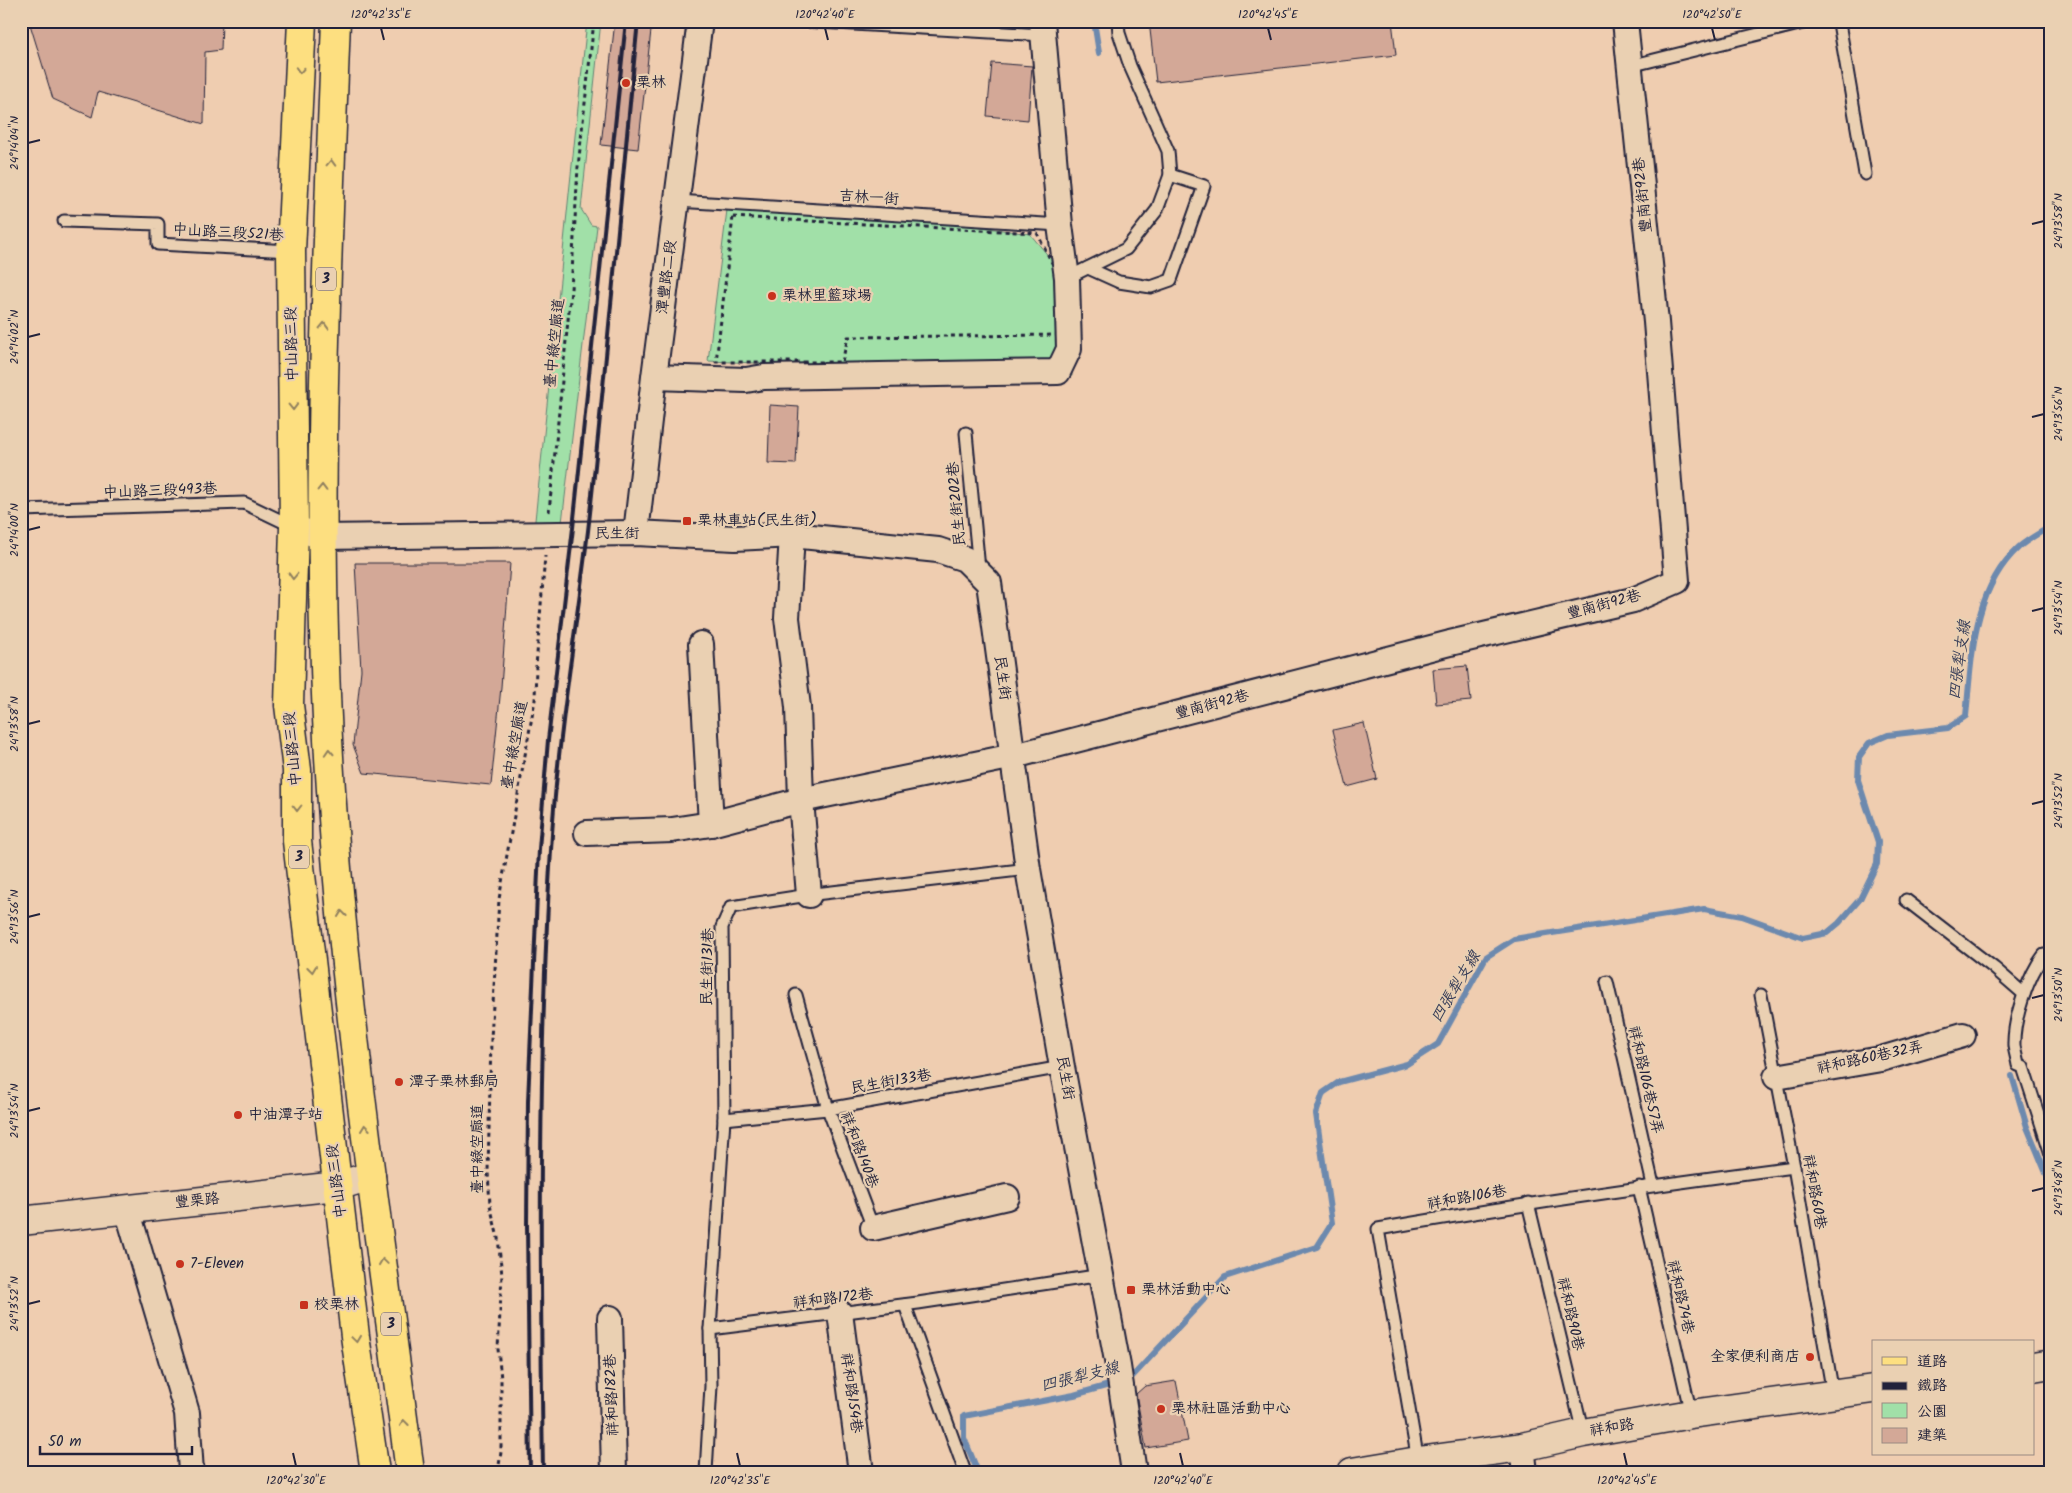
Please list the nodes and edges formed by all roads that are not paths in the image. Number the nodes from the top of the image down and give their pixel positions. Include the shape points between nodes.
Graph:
1 (302, 21) edge
2 (336, 21) edge
3 (700, 21) edge
4 (802, 21) edge
5 (1118, 21) edge
6 (1625, 21) edge
7 (1811, 21) edge
8 (1837, 21) edge
9 (1043, 28) edge
10 (1630, 66) junction
11 (1865, 174) dead end
12 (1170, 175) junction
13 (677, 201) junction
14 (64, 221) dead end
15 (1060, 225) junction
16 (291, 251) junction
17 (1077, 273) junction
18 (654, 377) junction
19 (966, 432) dead end
20 (21, 510) edge
21 (294, 527) junction
22 (636, 533) junction
23 (792, 535) junction
24 (321, 537) junction
25 (979, 573) junction
26 (701, 644) dead end
27 (1014, 756) junction
28 (801, 800) junction
29 (711, 824) junction
30 (587, 833) dead end
31 (1028, 869) junction
32 (809, 895) junction
33 (1906, 900) dead end
34 (2044, 955) dead end
35 (1607, 982) dead end
36 (2024, 994) junction
37 (796, 995) dead end
38 (1761, 995) dead end
39 (1963, 1035) dead end
40 (1062, 1067) junction
41 (1776, 1077) junction
42 (828, 1108) junction
43 (724, 1120) junction
44 (2051, 1154) edge
45 (1794, 1167) junction
46 (371, 1176) junction
47 (1653, 1185) junction
48 (337, 1186) junction
49 (1639, 1187) junction
50 (1007, 1197) dead end
51 (1528, 1203) junction
52 (127, 1209) junction
53 (21, 1220) edge
54 (872, 1228) joint
55 (1102, 1275) junction
56 (905, 1305) junction
57 (840, 1313) junction
58 (610, 1318) dead end
59 (710, 1329) junction
60 (2051, 1364) edge
61 (2034, 1367) edge
62 (1872, 1390) edge
63 (1833, 1394) junction
64 (1691, 1414) junction
65 (1583, 1432) junction
66 (1523, 1460) edge
67 (1418, 1461) junction
68 (191, 1472) edge
69 (375, 1472) edge
70 (410, 1472) edge
71 (614, 1472) edge
72 (706, 1472) edge
73 (861, 1472) edge
74 (965, 1472) edge
75 (1134, 1472) edge
76 (1352, 1472) edge

1 -> 16 main road, 中山路三段 / 3
24 -> 2 main road, 中山路三段 / 3 via 323,355
3 - 13 street, 潭豐路二段
4 - 9 lane
5 - 12 lane via 1130,66 1168,151
6 - 10 street, 豐南街92巷
7 - 10 lane
8 - 11 lane
9 - 15 street
10 - 27 street, 豐南街92巷 via 1656,322 1677,581 1633,600 1450,643
12 - 17 lane via 1157,210 1126,248
12 - 17 lane via 1204,186 1171,280 1151,287
13 - 15 lane, 吉林一街
13 - 18 street, 潭豐路二段
14 - 16 lane, 中山路三段521巷 via 158,224 158,244
15 - 17 street
16 -> 21 main road, 中山路三段 / 3
17 - 18 street via 1069,349 1058,372 764,377 746,380
18 - 22 street, 潭豐路二段
19 - 25 lane, 民生街202巷
20 - 21 lane, 中山路三段493巷 via 244,503
21 - 24 street, 民生街
21 -> 48 main road, 中山路三段 / 3 via 289,705 297,770 297,841
22 - 23 street, 民生街 via 735,538
22 - 24 street, 民生街
23 - 25 street, 民生街 via 938,550 965,559
23 - 28 street via 787,618 798,707
46 -> 24 main road, 中山路三段 / 3 via 332,818
25 - 27 street, 民生街 via 989,584
26 - 29 street
27 - 28 street
27 - 31 street, 民生街
28 - 29 street
28 - 32 street
29 - 30 street via 672,830
31 - 32 lane, 民生街131巷
31 - 40 street, 民生街
32 - 43 lane, 民生街131巷 via 731,907 722,927
33 - 36 lane
34 - 36 lane
35 - 47 lane, 祥和路106巷57弄
36 - 44 lane via 2014,1045 2018,1065 2023,1067
37 - 42 lane, 祥和路140巷
38 - 41 lane, 祥和路60巷
39 - 41 street, 祥和路60巷32弄 via 1881,1059
40 - 42 lane, 民生街133巷
40 - 55 street, 民生街
41 - 45 lane, 祥和路60巷
42 - 43 lane, 民生街133巷
42 - 54 lane, 祥和路140巷
43 - 59 lane, 民生街131巷
45 - 47 lane, 祥和路106巷
45 - 63 lane, 祥和路60巷
46 - 48 street, 豐栗路
70 -> 46 main road, 中山路三段 / 3
47 - 49 lane, 祥和路106巷
48 - 52 street, 豐栗路
48 -> 69 main road, 中山路三段 / 3
49 - 51 lane, 祥和路106巷
49 - 64 lane, 祥和路74巷
50 - 54 street
51 - 65 lane, 祥和路90巷
51 - 67 lane, 祥和路106巷 via 1378,1229
52 - 53 street, 豐栗路
52 - 68 street via 187,1414
55 - 56 lane, 祥和路172巷
55 - 75 street, 民生街
56 - 57 lane, 祥和路172巷
56 - 74 lane
57 - 59 lane, 祥和路172巷
57 - 73 street, 祥和路154巷
58 - 71 street, 祥和路182巷
59 - 72 lane via 711,1386
60 - 61 street
62 - 63 street, 祥和路
63 - 64 street, 祥和路
64 - 65 street, 祥和路
65 - 66 street, 祥和路
66 - 67 street, 祥和路
67 - 76 street, 祥和路

